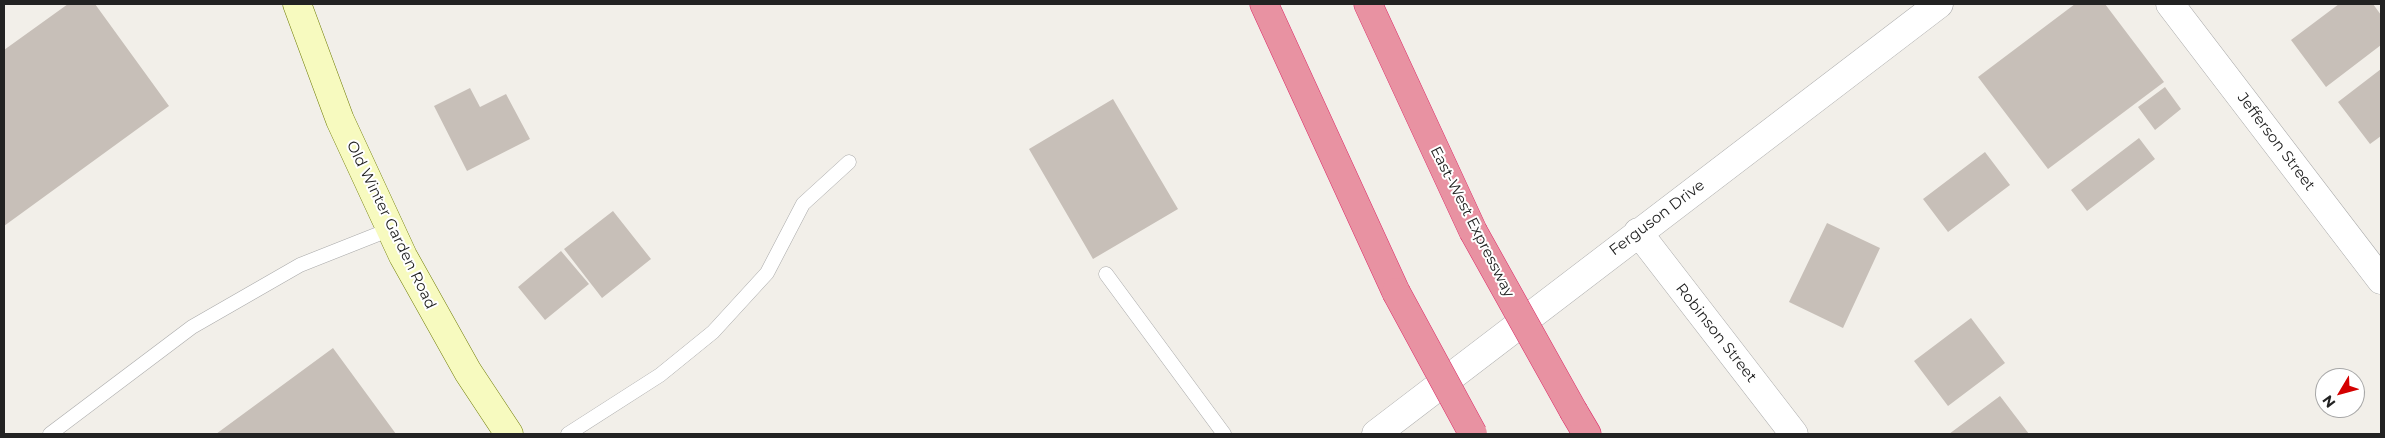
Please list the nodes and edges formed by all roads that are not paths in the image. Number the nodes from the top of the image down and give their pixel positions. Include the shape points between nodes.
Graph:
1 (297, 4) edge
2 (1264, 4) edge
3 (1368, 4) edge
4 (1939, 4) edge
5 (2170, 4) edge
6 (849, 162) dead end
7 (391, 230) junction
8 (1638, 232) junction
9 (1106, 274) dead end
10 (2381, 280) edge
11 (1580, 423) edge
12 (50, 434) edge
13 (509, 434) edge
14 (568, 434) edge
15 (1224, 434) edge
16 (1376, 434) edge
17 (1473, 434) edge
18 (1794, 434) edge

1 - 7 main road, Old Winter Garden Road via 340,120
2 - 17 highway, bridge via 1396,292
3 - 11 highway, East-West Expressway, bridge via 1473,231
4 - 8 street, Ferguson Drive
5 - 10 street, Jefferson Street
6 - 14 lane via 803,204 767,273 714,332 660,374
7 - 12 lane via 300,265 192,327
7 - 13 main road, Old Winter Garden Road via 468,372
8 - 16 street, Ferguson Drive
8 - 18 street, Robinson Street
9 - 15 lane

